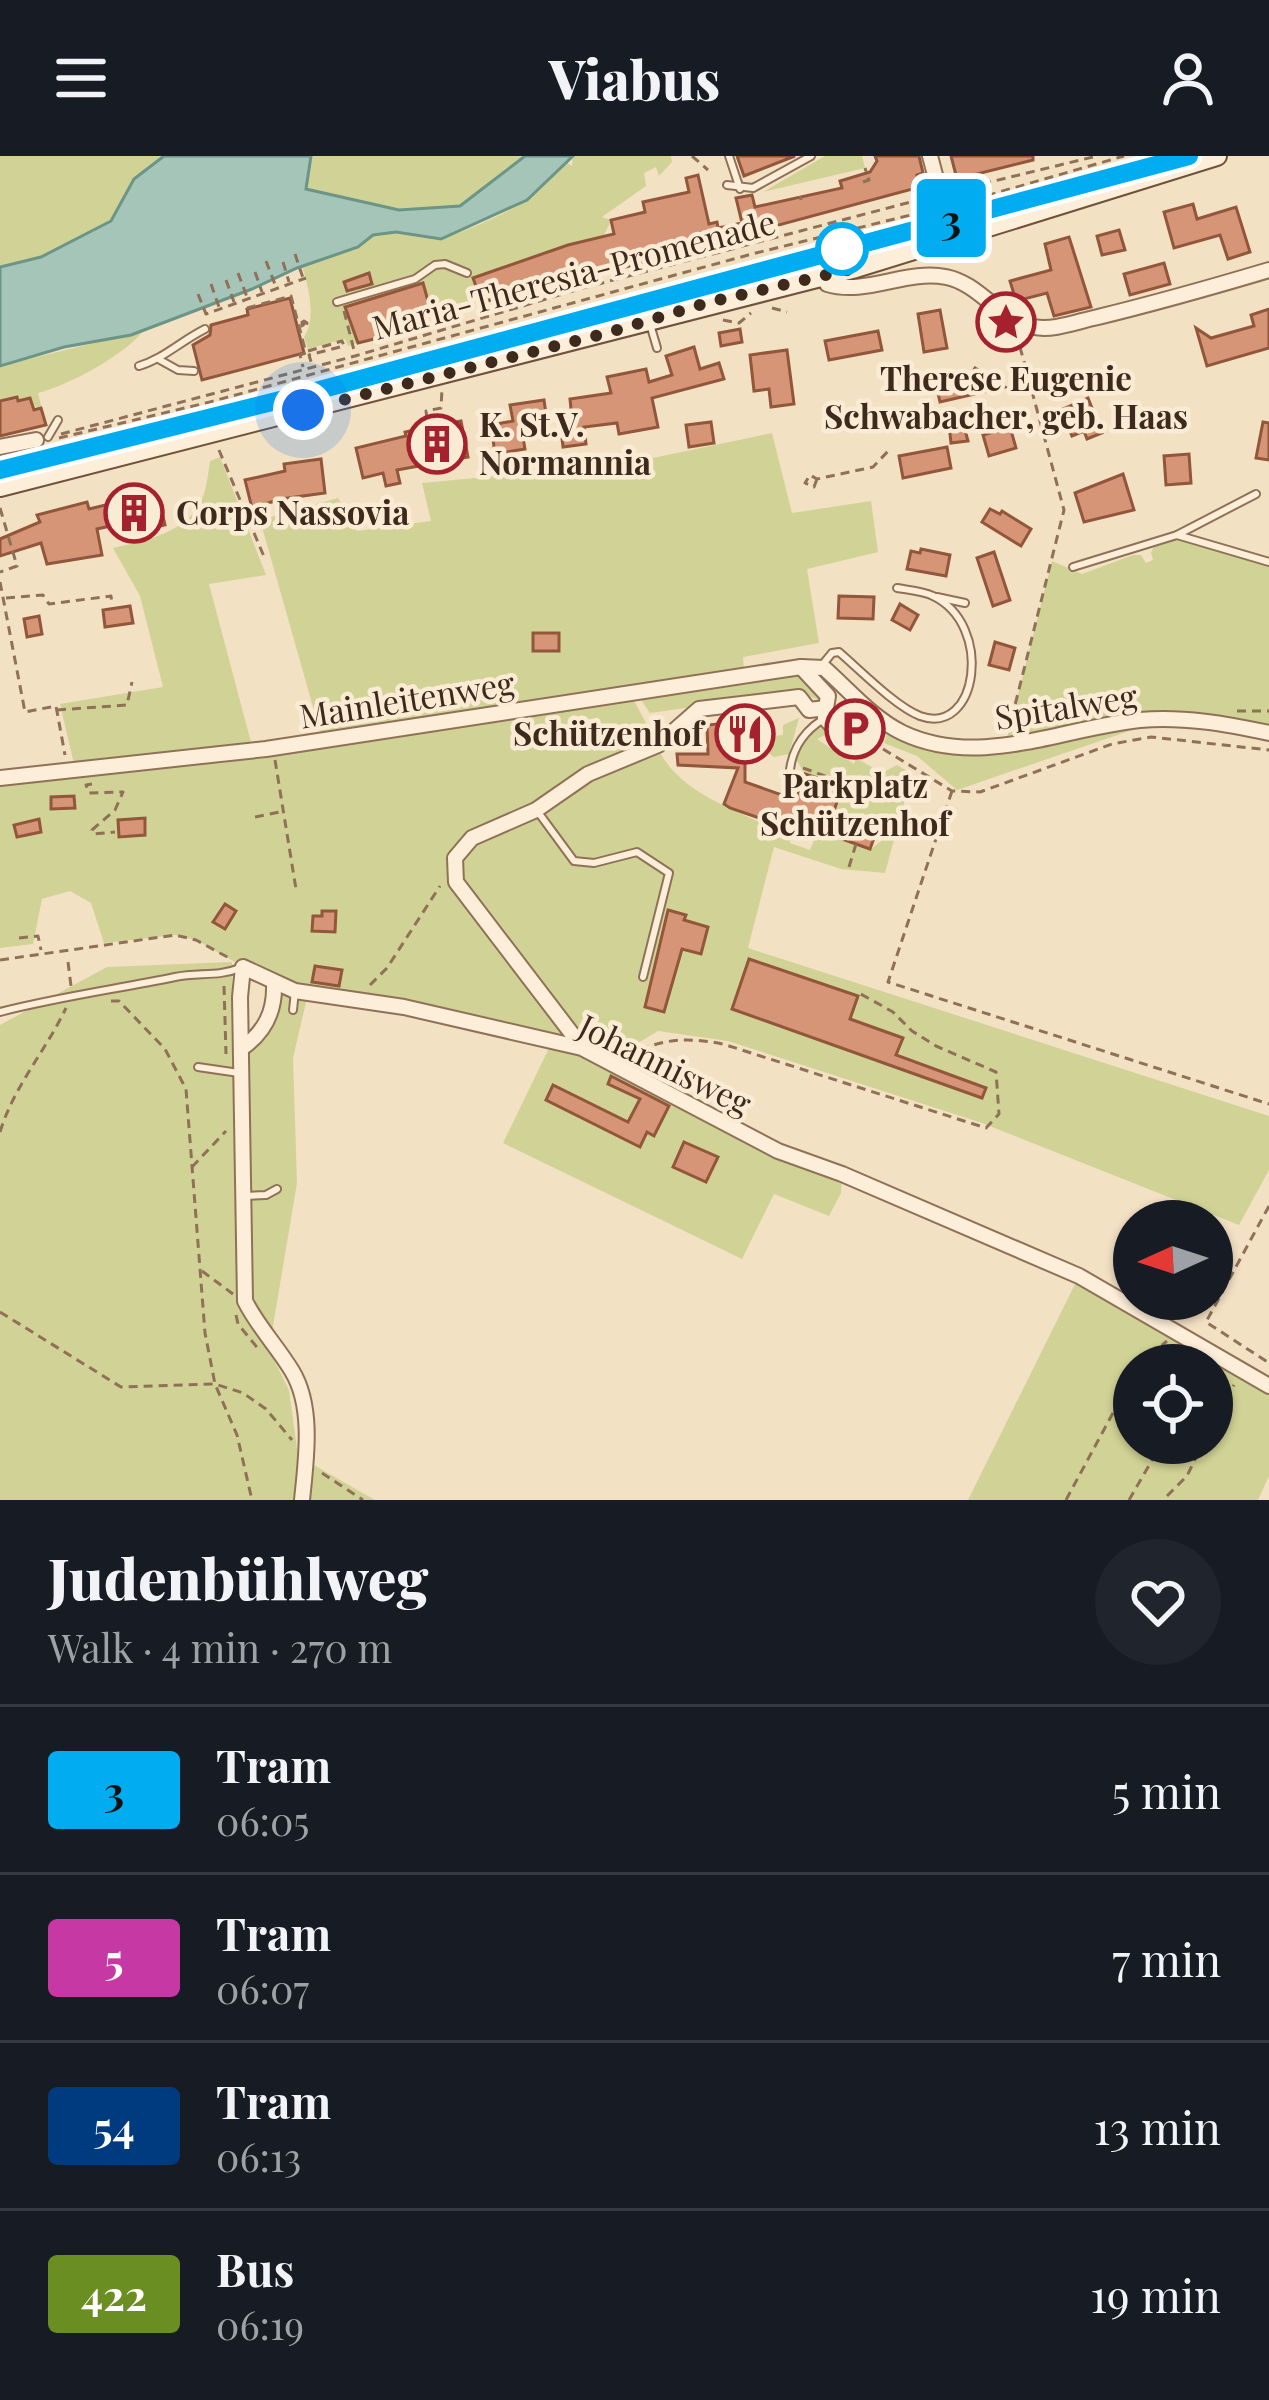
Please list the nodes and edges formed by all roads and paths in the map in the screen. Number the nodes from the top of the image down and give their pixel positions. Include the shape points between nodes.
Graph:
1 (692, 156) edge
2 (729, 156) edge
3 (811, 156) edge
4 (930, 156) edge
5 (1097, 156) edge
6 (1124, 156) edge
7 (1217, 156) edge
8 (866, 168) dead end
9 (708, 170) dead end
10 (863, 182) dead end
11 (727, 185) dead end
12 (740, 189) junction
13 (941, 200) junction
14 (854, 203) dead end
15 (857, 216) junction
16 (952, 239) junction
17 (295, 254) dead end
18 (266, 261) dead end
19 (283, 262) dead end
20 (1269, 270) edge
21 (255, 272) dead end
22 (238, 273) dead end
23 (467, 273) dead end
24 (824, 277) junction
25 (226, 280) dead end
26 (211, 284) dead end
27 (290, 284) junction
28 (276, 289) junction
29 (198, 294) dead end
30 (262, 294) junction
31 (248, 299) junction
32 (339, 302) joint
33 (234, 304) junction
34 (247, 308) dead end
35 (220, 309) junction
36 (787, 312) dead end
37 (722, 319) dead end
38 (649, 320) junction
39 (1012, 320) junction
40 (205, 329) dead end
41 (657, 348) dead end
42 (306, 351) junction
43 (355, 356) junction
44 (160, 360) junction
45 (139, 366) dead end
46 (312, 367) junction
47 (304, 369) junction
48 (194, 371) dead end
49 (439, 376) junction
50 (427, 419) dead end
51 (58, 420) dead end
52 (42, 439) junction
53 (0, 447) edge
54 (891, 448) dead end
55 (220, 452) dead end
56 (817, 479) dead end
57 (0, 487) edge
58 (1256, 494) dead end
59 (0, 508) edge
60 (1177, 536) junction
61 (265, 560) dead end
62 (1269, 562) edge
63 (1073, 567) dead end
64 (0, 572) edge
65 (0, 582) edge
66 (897, 587) dead end
67 (933, 596) junction
68 (5, 598) junction
69 (965, 603) dead end
70 (112, 604) dead end
71 (801, 667) junction
72 (823, 667) junction
73 (131, 682) dead end
74 (57, 710) junction
75 (826, 713) junction
76 (882, 722) junction
77 (1269, 733) edge
78 (874, 739) junction
79 (1005, 746) junction
80 (1269, 750) edge
81 (275, 756) dead end
82 (67, 763) dead end
83 (789, 763) junction
84 (0, 778) edge
85 (103, 781) dead end
86 (789, 782) dead end
87 (952, 791) junction
88 (865, 807) dead end
89 (536, 810) junction
90 (281, 812) junction
91 (254, 817) dead end
92 (115, 832) dead end
93 (856, 844) dead end
94 (454, 865) junction
95 (849, 867) dead end
96 (296, 889) dead end
97 (19, 938) dead end
98 (42, 952) junction
99 (0, 960) edge
100 (68, 962) dead end
101 (243, 967) junction
102 (188, 975) junction
103 (644, 977) dead end
104 (274, 984) junction
105 (189, 988) dead end
106 (295, 991) junction
107 (859, 993) dead end
108 (72, 994) junction
109 (360, 994) dead end
110 (98, 1000) dead end
111 (293, 1010) dead end
112 (0, 1012) edge
113 (242, 1048) junction
114 (582, 1048) junction
115 (615, 1064) junction
116 (198, 1067) dead end
117 (242, 1074) junction
118 (1269, 1104) edge
119 (232, 1125) dead end
120 (0, 1132) edge
121 (192, 1168) junction
122 (277, 1190) dead end
123 (244, 1196) junction
124 (1269, 1206) edge
125 (200, 1269) junction
126 (230, 1292) dead end
127 (0, 1312) edge
128 (1177, 1331) junction
129 (1162, 1344) edge
130 (1269, 1363) edge
131 (1241, 1380) dead end
132 (215, 1384) junction
133 (1269, 1385) edge
134 (1233, 1389) edge
135 (1113, 1412) edge
136 (292, 1440) dead end
137 (306, 1462) junction
138 (1150, 1464) edge
139 (1189, 1464) edge
140 (1167, 1496) dead end
141 (252, 1500) edge
142 (302, 1500) edge
143 (363, 1500) edge
144 (1066, 1500) edge
145 (1129, 1500) edge

1 - 9 path
2 - 12 lane
3 - 12 lane
4 - 13 street
5 - 13 path, Maria-Theresia-Promenade
6 - 13 path, Maria-Theresia-Promenade via 979,200
7 - 16 main road
8 - 10 path
11 - 12 lane
13 - 15 path, Maria-Theresia-Promenade
13 - 16 street
13 - 52 path, Maria-Theresia-Promenade via 148,418
14 - 15 path
15 - 43 path, Maria-Theresia-Promenade
16 - 24 main road
17 - 27 path via 305,279
18 - 28 path
19 - 27 path
20 - 39 street via 1054,327
21 - 30 path
22 - 31 path
23 - 32 lane via 435,265 416,279
24 - 38 main road
24 - 39 street via 842,287 949,278
25 - 33 path
26 - 35 path
27 - 28 path
28 - 30 path
29 - 35 path via 206,314
30 - 31 path
31 - 33 path
32 - 43 path
33 - 35 path
34 - 42 path via 291,296
36 - 37 path
38 - 41 lane
38 - 49 main road
39 - 79 path via 1064,510
40 - 44 lane
42 - 46 path via 344,346 309,355
42 - 47 path
43 - 46 path, Maria-Theresia-Promenade
44 - 45 lane
44 - 48 lane
46 - 47 path, Maria-Theresia-Promenade
47 - 52 path, Maria-Theresia-Promenade
49 - 50 path via 444,399
49 - 57 main road
51 - 52 lane
52 - 53 street
54 - 56 path via 873,467
55 - 61 path
58 - 60 lane
59 - 64 path via 17,566
60 - 62 lane
60 - 63 lane
65 - 68 path
66 - 67 lane
67 - 69 lane
67 - 72 lane, Mainleitenweg via 962,621 972,644 968,691 953,711 921,716 839,652
68 - 70 path via 44,595 49,604 111,596
68 - 74 path via 25,712
71 - 72 street, Mainleitenweg
71 - 75 street via 828,696
71 - 84 street, Mainleitenweg via 266,749
72 - 76 street, Spitalweg
73 - 74 path via 127,705
74 - 82 path
75 - 78 street via 848,742 860,748
75 - 83 lane
75 - 89 street via 791,696 699,709 658,745 588,774
76 - 78 street
76 - 79 street, Spitalweg via 956,748
77 - 79 street, Spitalweg via 1141,720
78 - 87 path
80 - 87 path via 1151,737 980,792
81 - 90 path
83 - 86 lane
83 - 88 path via 845,783
85 - 92 path via 86,785 89,793 123,793 92,830
87 - 118 path via 888,982
89 - 94 street via 472,838
89 - 103 lane via 574,861 637,852 669,873
90 - 91 path
90 - 96 path
93 - 95 path
94 - 109 path via 387,968
94 - 114 street via 462,892
97 - 98 path via 38,936
98 - 99 path
98 - 101 path via 176,935
100 - 108 path
101 - 102 lane
101 - 104 street, Johannisweg
101 - 113 street
102 - 105 lane
102 - 108 lane
104 - 106 street, Johannisweg
104 - 113 street via 269,1018
106 - 111 lane
106 - 114 street, Johannisweg
107 - 115 path via 936,1046 996,1072 999,1114 986,1128 690,1038 662,1041
108 - 112 lane
108 - 120 path via 10,1097
110 - 121 path via 119,1001 165,1048 186,1089
113 - 117 street
114 - 115 street, Johannisweg
115 - 128 street, Johannisweg via 778,1151 1079,1276
116 - 117 lane
117 - 123 street
119 - 121 path
121 - 125 path
122 - 123 lane
123 - 137 street via 244,1301 294,1373
124 - 130 path via 1206,1322
125 - 126 path
125 - 132 path
127 - 132 path via 121,1388
128 - 129 path
128 - 133 street, Johannisweg
131 - 134 path
132 - 136 path via 266,1408
132 - 141 path
135 - 144 path
137 - 142 street
137 - 143 path
138 - 145 path
139 - 140 path

